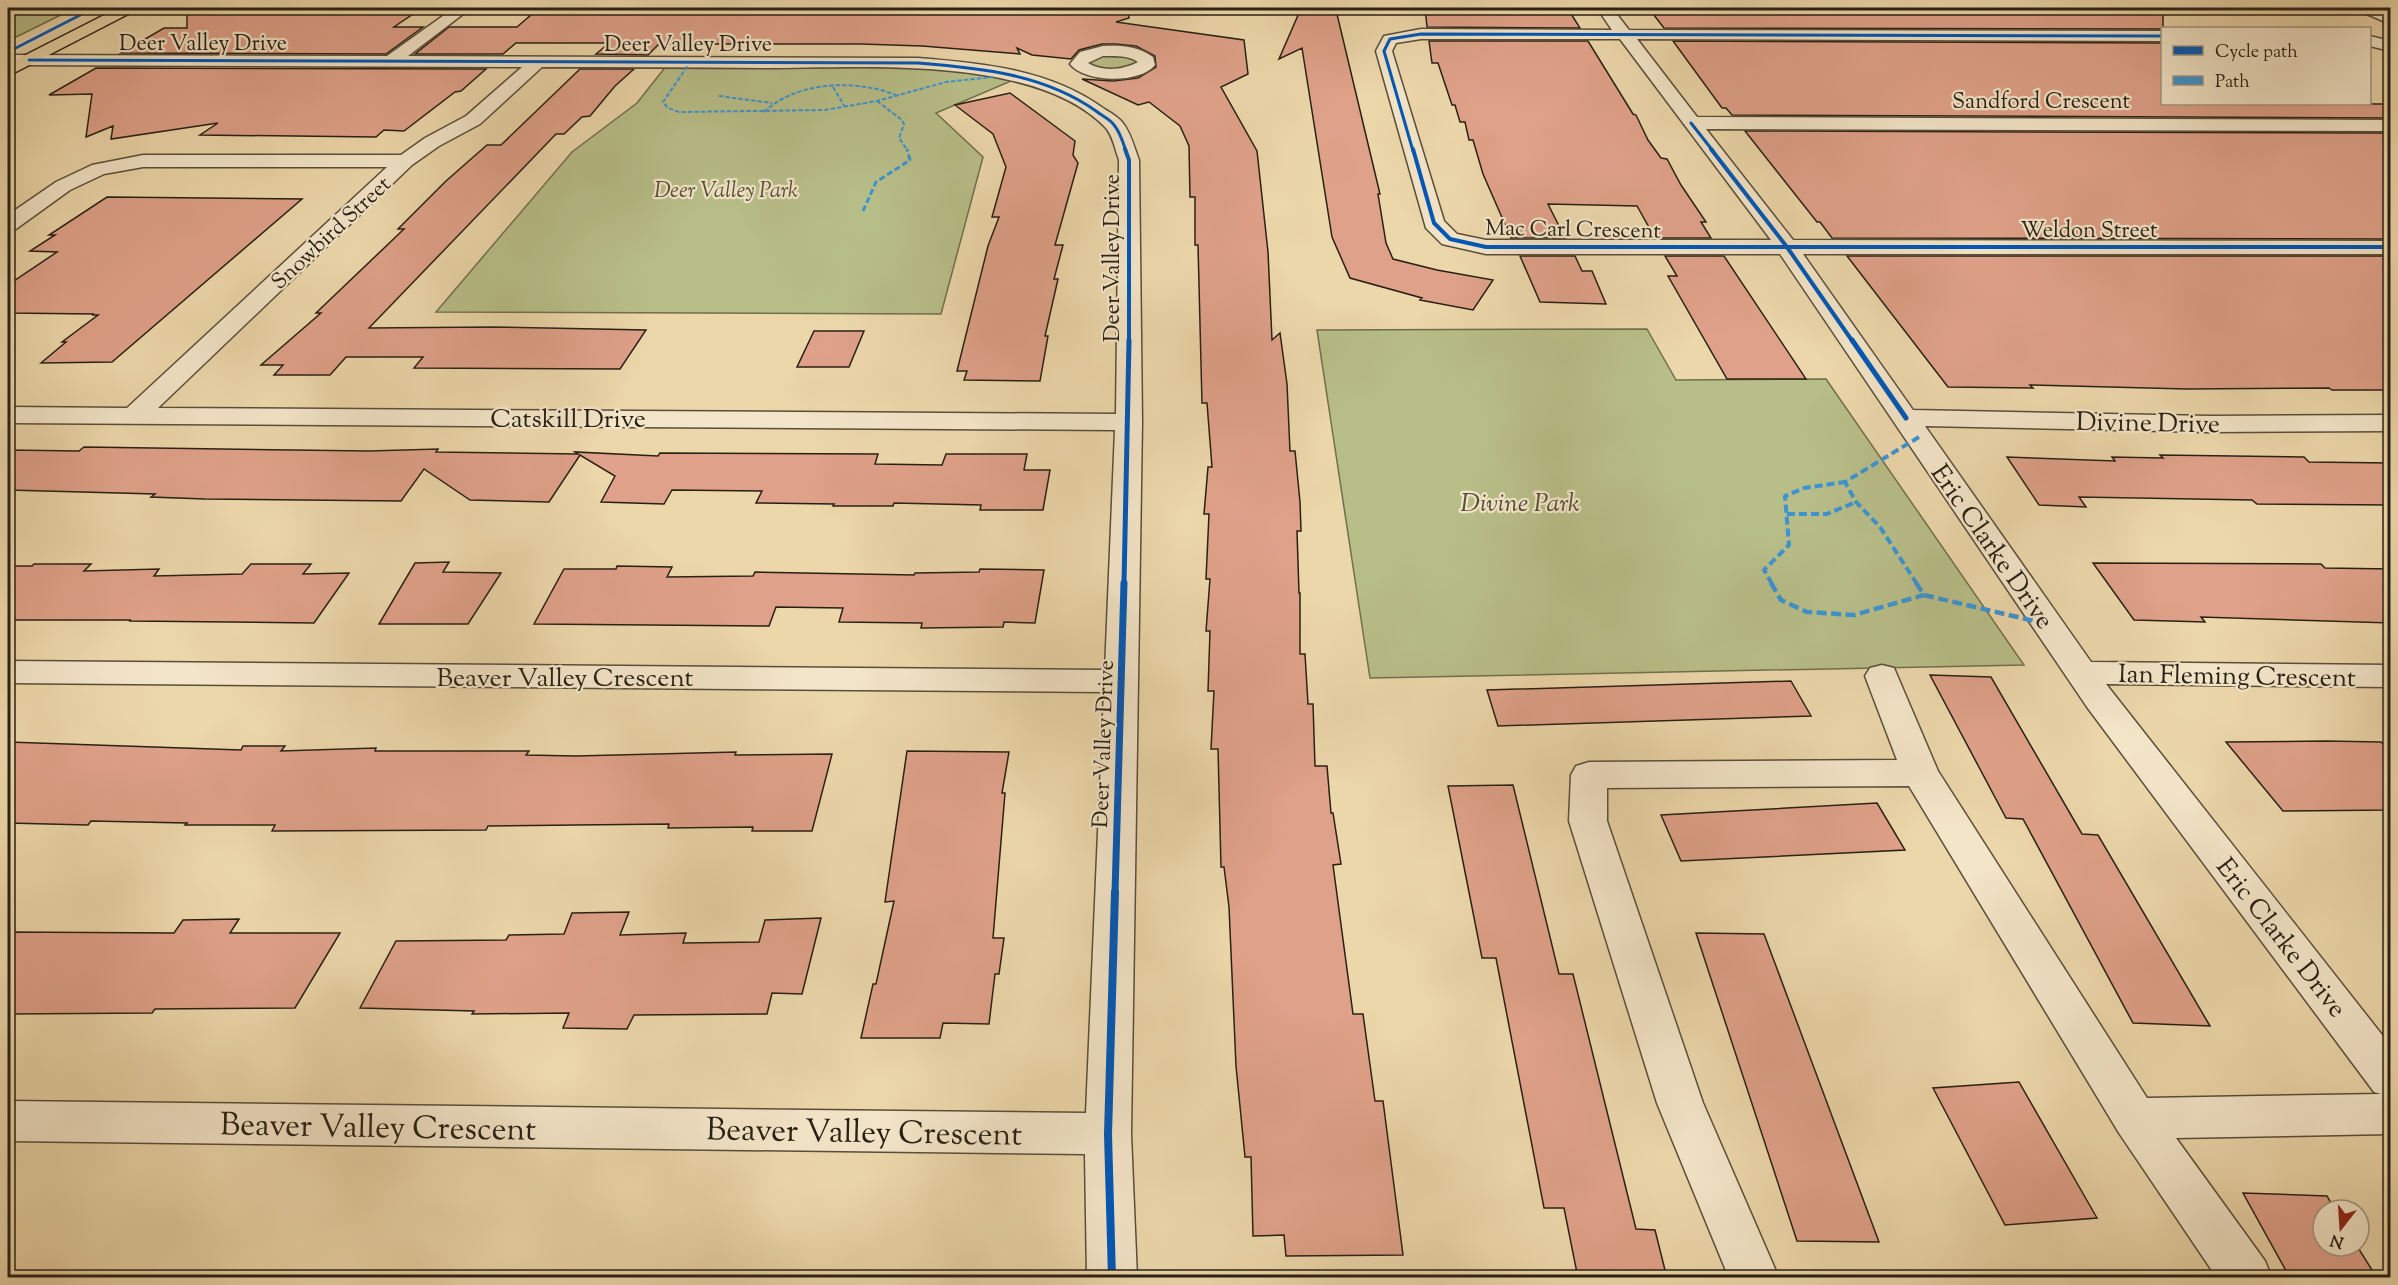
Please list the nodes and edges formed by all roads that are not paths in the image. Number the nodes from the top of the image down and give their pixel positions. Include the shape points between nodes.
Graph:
1 (129, 8) edge
2 (462, 8) edge
3 (1604, 8) edge
4 (2366, 8) edge
5 (2391, 19) edge
6 (1625, 35) junction
7 (2161, 36) edge
8 (2371, 41) edge
9 (2391, 46) edge
10 (8, 60) edge
11 (29, 60) junction
12 (392, 61) junction
13 (537, 62) junction
14 (1088, 70) dead end
15 (8, 72) edge
16 (1046, 86) junction
17 (1691, 123) junction
18 (2391, 125) edge
19 (405, 161) junction
20 (8, 224) edge
21 (1787, 247) junction
22 (2391, 247) edge
23 (8, 415) edge
24 (134, 416) junction
25 (1906, 418) junction
26 (1129, 422) junction
27 (2391, 423) edge
28 (8, 672) edge
29 (2083, 673) junction
30 (1882, 676) dead end
31 (2391, 676) edge
32 (1122, 681) junction
33 (1920, 773) junction
34 (2391, 1078) edge
35 (2391, 1114) edge
36 (2135, 1119) junction
37 (8, 1121) edge
38 (1108, 1134) junction
39 (1112, 1278) edge
40 (1754, 1278) edge
41 (2247, 1278) edge

1 - 11 main road
2 - 12 street
3 - 6 street, Eric Clarke Drive
4 - 5 street
6 - 7 street
6 - 17 street, Eric Clarke Drive
6 - 21 street, Mac Carl Crescent via 1421,34 1390,39 1384,51 1434,223 1450,239 1486,248
8 - 9 street
10 - 11 street, Deer Valley Drive
11 - 12 street, Deer Valley Drive
11 - 15 main road
12 - 13 street, Deer Valley Drive
13 - 16 street, Deer Valley Drive via 918,63 1008,75
13 - 19 street, Snowbird Street via 473,120
14 - 16 street
16 - 26 street, Deer Valley Drive via 1083,101 1115,126 1129,160
17 - 18 street, Sandford Crescent
17 - 21 street, Eric Clarke Drive
19 - 20 street via 143,161 99,169 63,186
19 - 24 street, Snowbird Street
21 - 22 street, Weldon Street
21 - 25 street, Eric Clarke Drive
23 - 24 street, Catskill Drive
24 - 26 street, Catskill Drive
25 - 27 street, Divine Drive
25 - 29 street, Eric Clarke Drive
26 - 32 street, Deer Valley Drive
28 - 32 street, Beaver Valley Crescent
29 - 31 street, Ian Fleming Crescent
29 - 34 street, Eric Clarke Drive via 2099,699
30 - 33 street
32 - 38 street, Deer Valley Drive
33 - 36 street
33 - 40 street via 1589,775 1588,821 1677,1092
35 - 36 street
36 - 41 street
37 - 38 street, Beaver Valley Crescent
38 - 39 street, Deer Valley Drive

